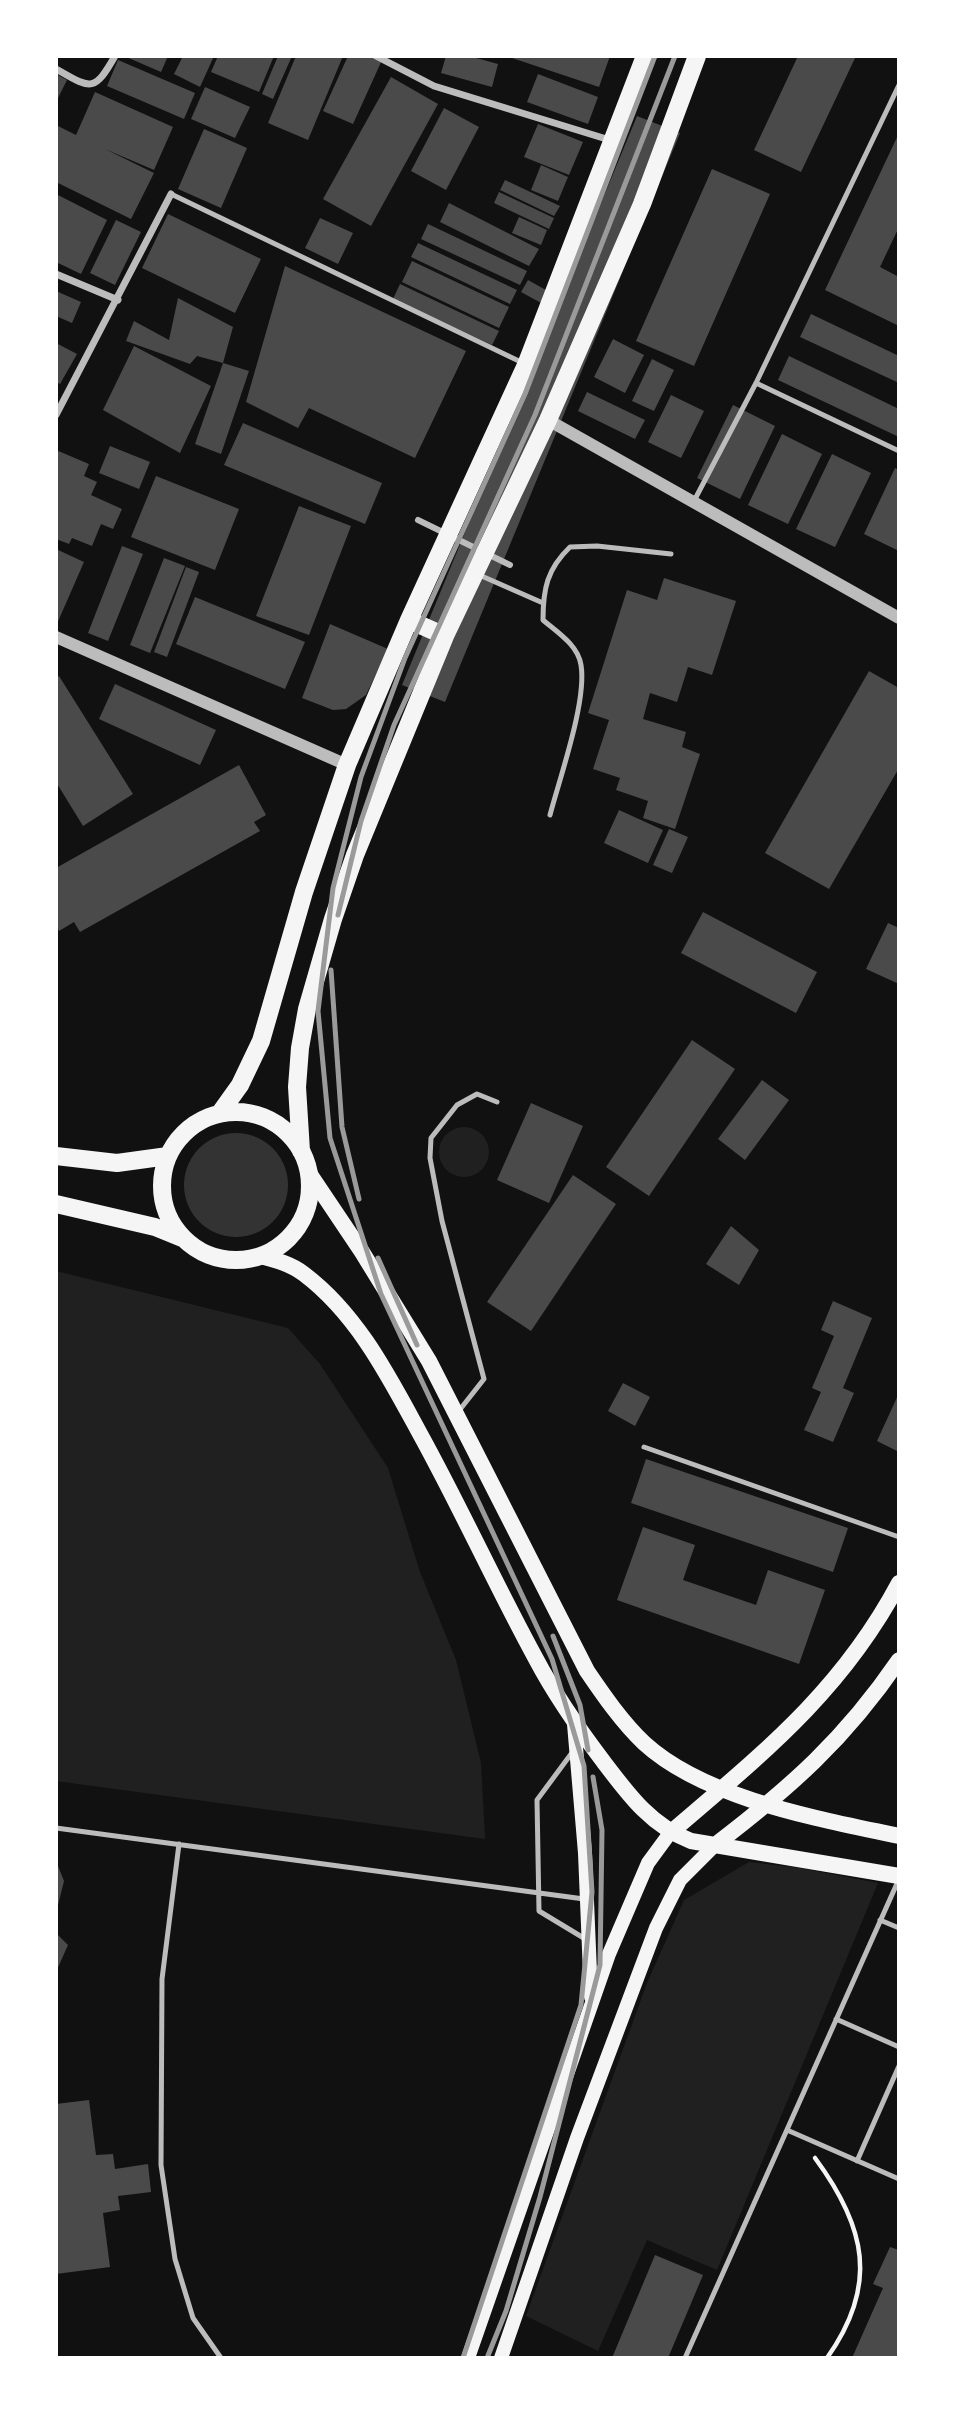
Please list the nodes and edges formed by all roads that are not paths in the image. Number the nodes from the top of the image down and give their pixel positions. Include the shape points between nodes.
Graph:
1 (115, 56) edge
2 (376, 56) edge
3 (645, 56) edge
4 (697, 56) edge
5 (56, 69) edge
6 (899, 85) edge
7 (614, 141) junction
8 (172, 194) joint
9 (56, 274) edge
10 (118, 300) junction
11 (526, 365) junction
12 (756, 383) junction
13 (56, 415) edge
14 (548, 421) junction
15 (899, 451) edge
16 (694, 501) junction
17 (418, 520) dead end
18 (671, 554) dead end
19 (510, 565) dead end
20 (474, 572) junction
21 (543, 603) junction
22 (899, 618) edge
23 (409, 620) junction
24 (445, 636) junction
25 (56, 637) edge
26 (347, 765) junction
27 (550, 815) dead end
28 (497, 1102) dead end
29 (220, 1113) junction
30 (301, 1151) junction
31 (56, 1156) edge
32 (168, 1156) junction
33 (309, 1173) junction
34 (56, 1203) edge
35 (183, 1238) junction
36 (260, 1256) junction
37 (456, 1414) junction
38 (644, 1447) dead end
39 (899, 1537) edge
40 (899, 1583) edge
41 (899, 1660) edge
42 (574, 1724) junction
43 (576, 1747) junction
44 (722, 1788) junction
45 (770, 1803) junction
46 (56, 1828) edge
47 (670, 1833) junction
48 (899, 1836) edge
49 (179, 1844) junction
50 (715, 1845) junction
51 (899, 1877) edge
52 (538, 1892) junction
53 (587, 1899) junction
54 (880, 1920) junction
55 (899, 1928) edge
56 (589, 1942) junction
57 (591, 2005) junction
58 (836, 2019) junction
59 (899, 2047) edge
60 (899, 2066) edge
61 (787, 2130) junction
62 (857, 2161) junction
63 (899, 2179) edge
64 (221, 2358) edge
65 (467, 2358) edge
66 (501, 2358) edge
67 (685, 2358) edge

1 - 5 street via 95,85 83,85
2 - 7 street via 433,86
3 - 7 highway
4 - 14 highway via 642,204
6 - 12 lane
7 - 11 highway
8 - 10 street
8 - 11 lane
9 - 10 street
10 - 13 street
11 - 23 highway
12 - 15 lane
12 - 16 lane
14 - 16 street
14 - 20 highway
16 - 22 street
17 - 19 street
18 - 21 lane via 570,547 556,561 543,588
20 - 21 lane
20 - 24 highway
21 - 27 lane via 543,620 571,643 581,663 580,692
23 - 24 highway
23 - 26 highway
24 - 30 highway via 355,855 311,996 299,1061
25 - 26 street
26 - 29 highway via 261,1041 240,1085
28 - 37 lane via 477,1094 457,1105 431,1138 430,1158 442,1221 484,1379
29 - 30 highway via 267,1118 287,1132
29 - 32 highway via 185,1131
30 - 33 highway
31 - 32 highway via 117,1163
32 - 35 highway via 162,1185 164,1204
33 - 36 highway via 300,1223
33 - 37 main road via 402,1315
34 - 35 highway
35 - 36 highway via 219,1258
36 - 42 main road via 283,1262 324,1290 372,1350
37 - 44 main road via 601,1693 644,1743 676,1766
38 - 39 lane
40 - 44 main road via 864,1644 821,1698
41 - 45 main road via 850,1727
42 - 43 main road
42 - 47 main road via 631,1798
43 - 52 lane via 537,1800
43 - 53 main road
44 - 45 main road
44 - 47 main road
45 - 48 main road
45 - 50 main road
46 - 49 lane
47 - 50 main road
47 - 57 main road via 648,1863
49 - 52 lane
49 - 64 lane via 162,1979 161,2165 175,2259 189,2306
50 - 51 main road
50 - 66 main road via 680,1880 656,1928
51 - 54 lane
52 - 53 lane
52 - 56 lane via 539,1911
53 - 56 main road
54 - 55 lane
54 - 58 lane
56 - 57 main road
57 - 65 main road
58 - 59 lane
58 - 61 lane
60 - 62 lane
61 - 62 lane
61 - 67 lane
62 - 63 lane

